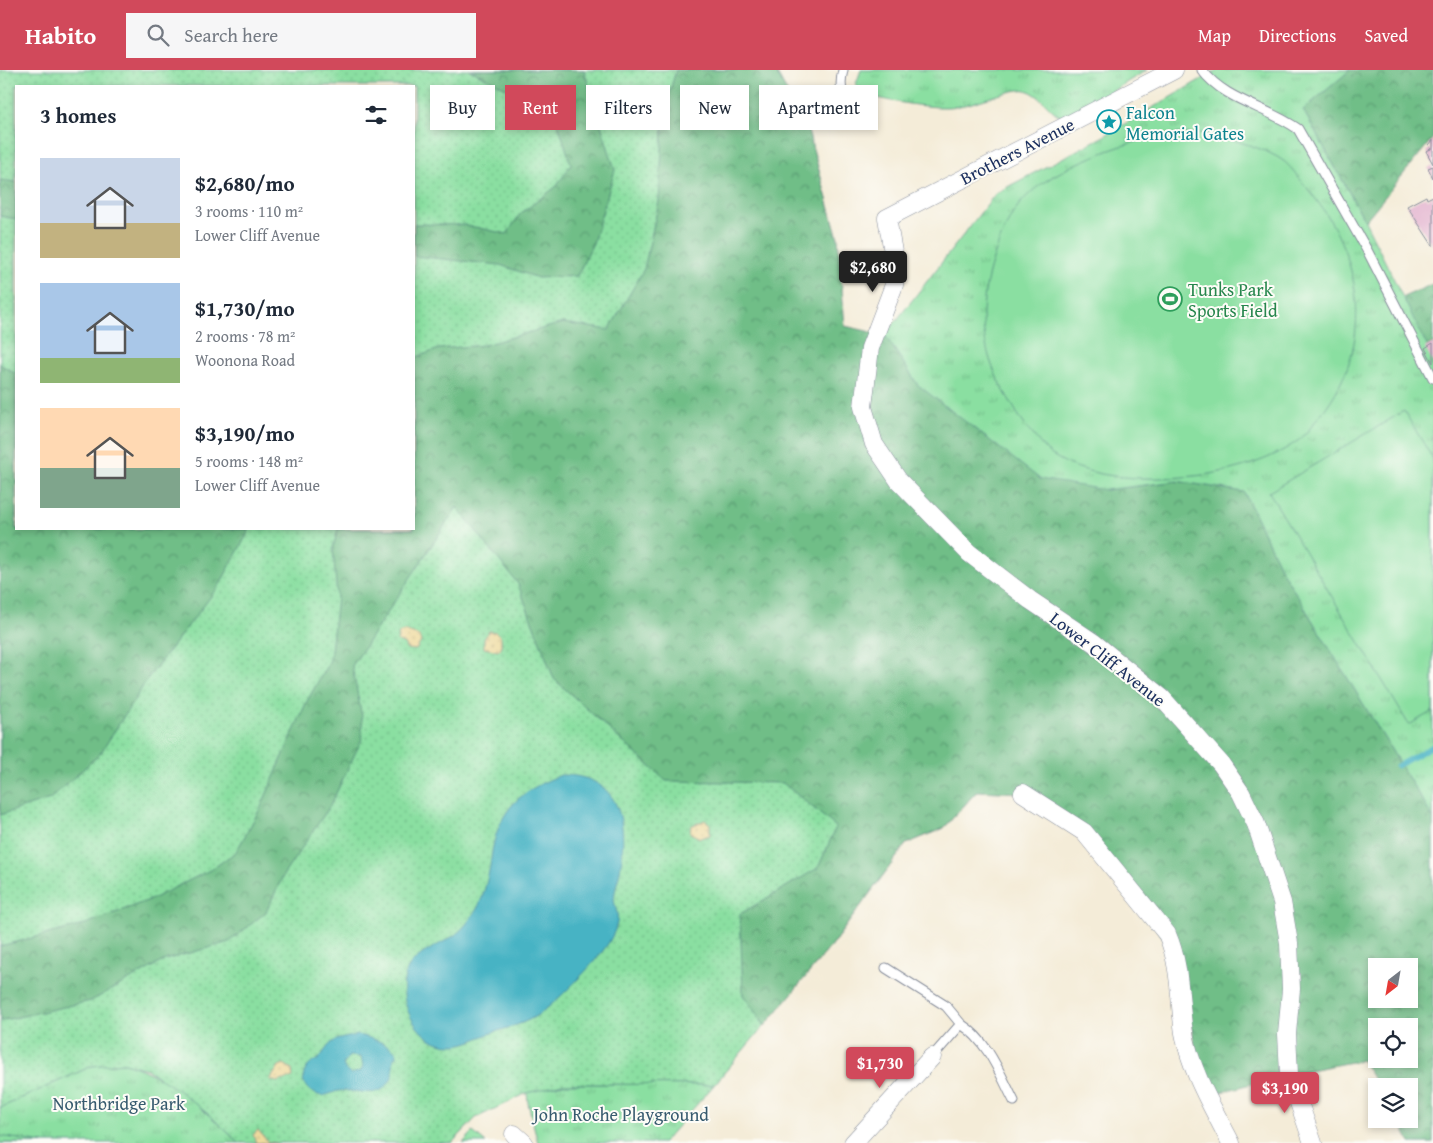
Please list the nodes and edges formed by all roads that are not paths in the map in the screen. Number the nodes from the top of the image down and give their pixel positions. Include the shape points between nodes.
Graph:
1 (844, 70) edge
2 (1174, 70) edge
3 (1202, 70) edge
4 (840, 85) edge
5 (888, 218) joint
6 (1433, 378) edge
7 (1023, 793) dead end
8 (886, 968) dead end
9 (961, 1024) junction
10 (932, 1056) joint
11 (1014, 1101) dead end
12 (853, 1143) edge
13 (1231, 1143) edge
14 (1313, 1143) edge

1 - 4 lane
2 - 5 street, Brothers Avenue
3 - 6 lane via 1212,83 1285,119 1298,129 1368,252
5 - 14 street, Lower Cliff Avenue via 895,277 870,348 863,407 874,444 898,481 969,553 1162,698 1221,764 1241,793 1256,824 1282,902 1289,943 1291,989 1288,1074
7 - 13 street via 1084,832 1167,934 1175,953 1184,1034 1197,1076
8 - 9 lane via 946,1006
9 - 10 lane
9 - 11 lane via 976,1033
10 - 12 street

